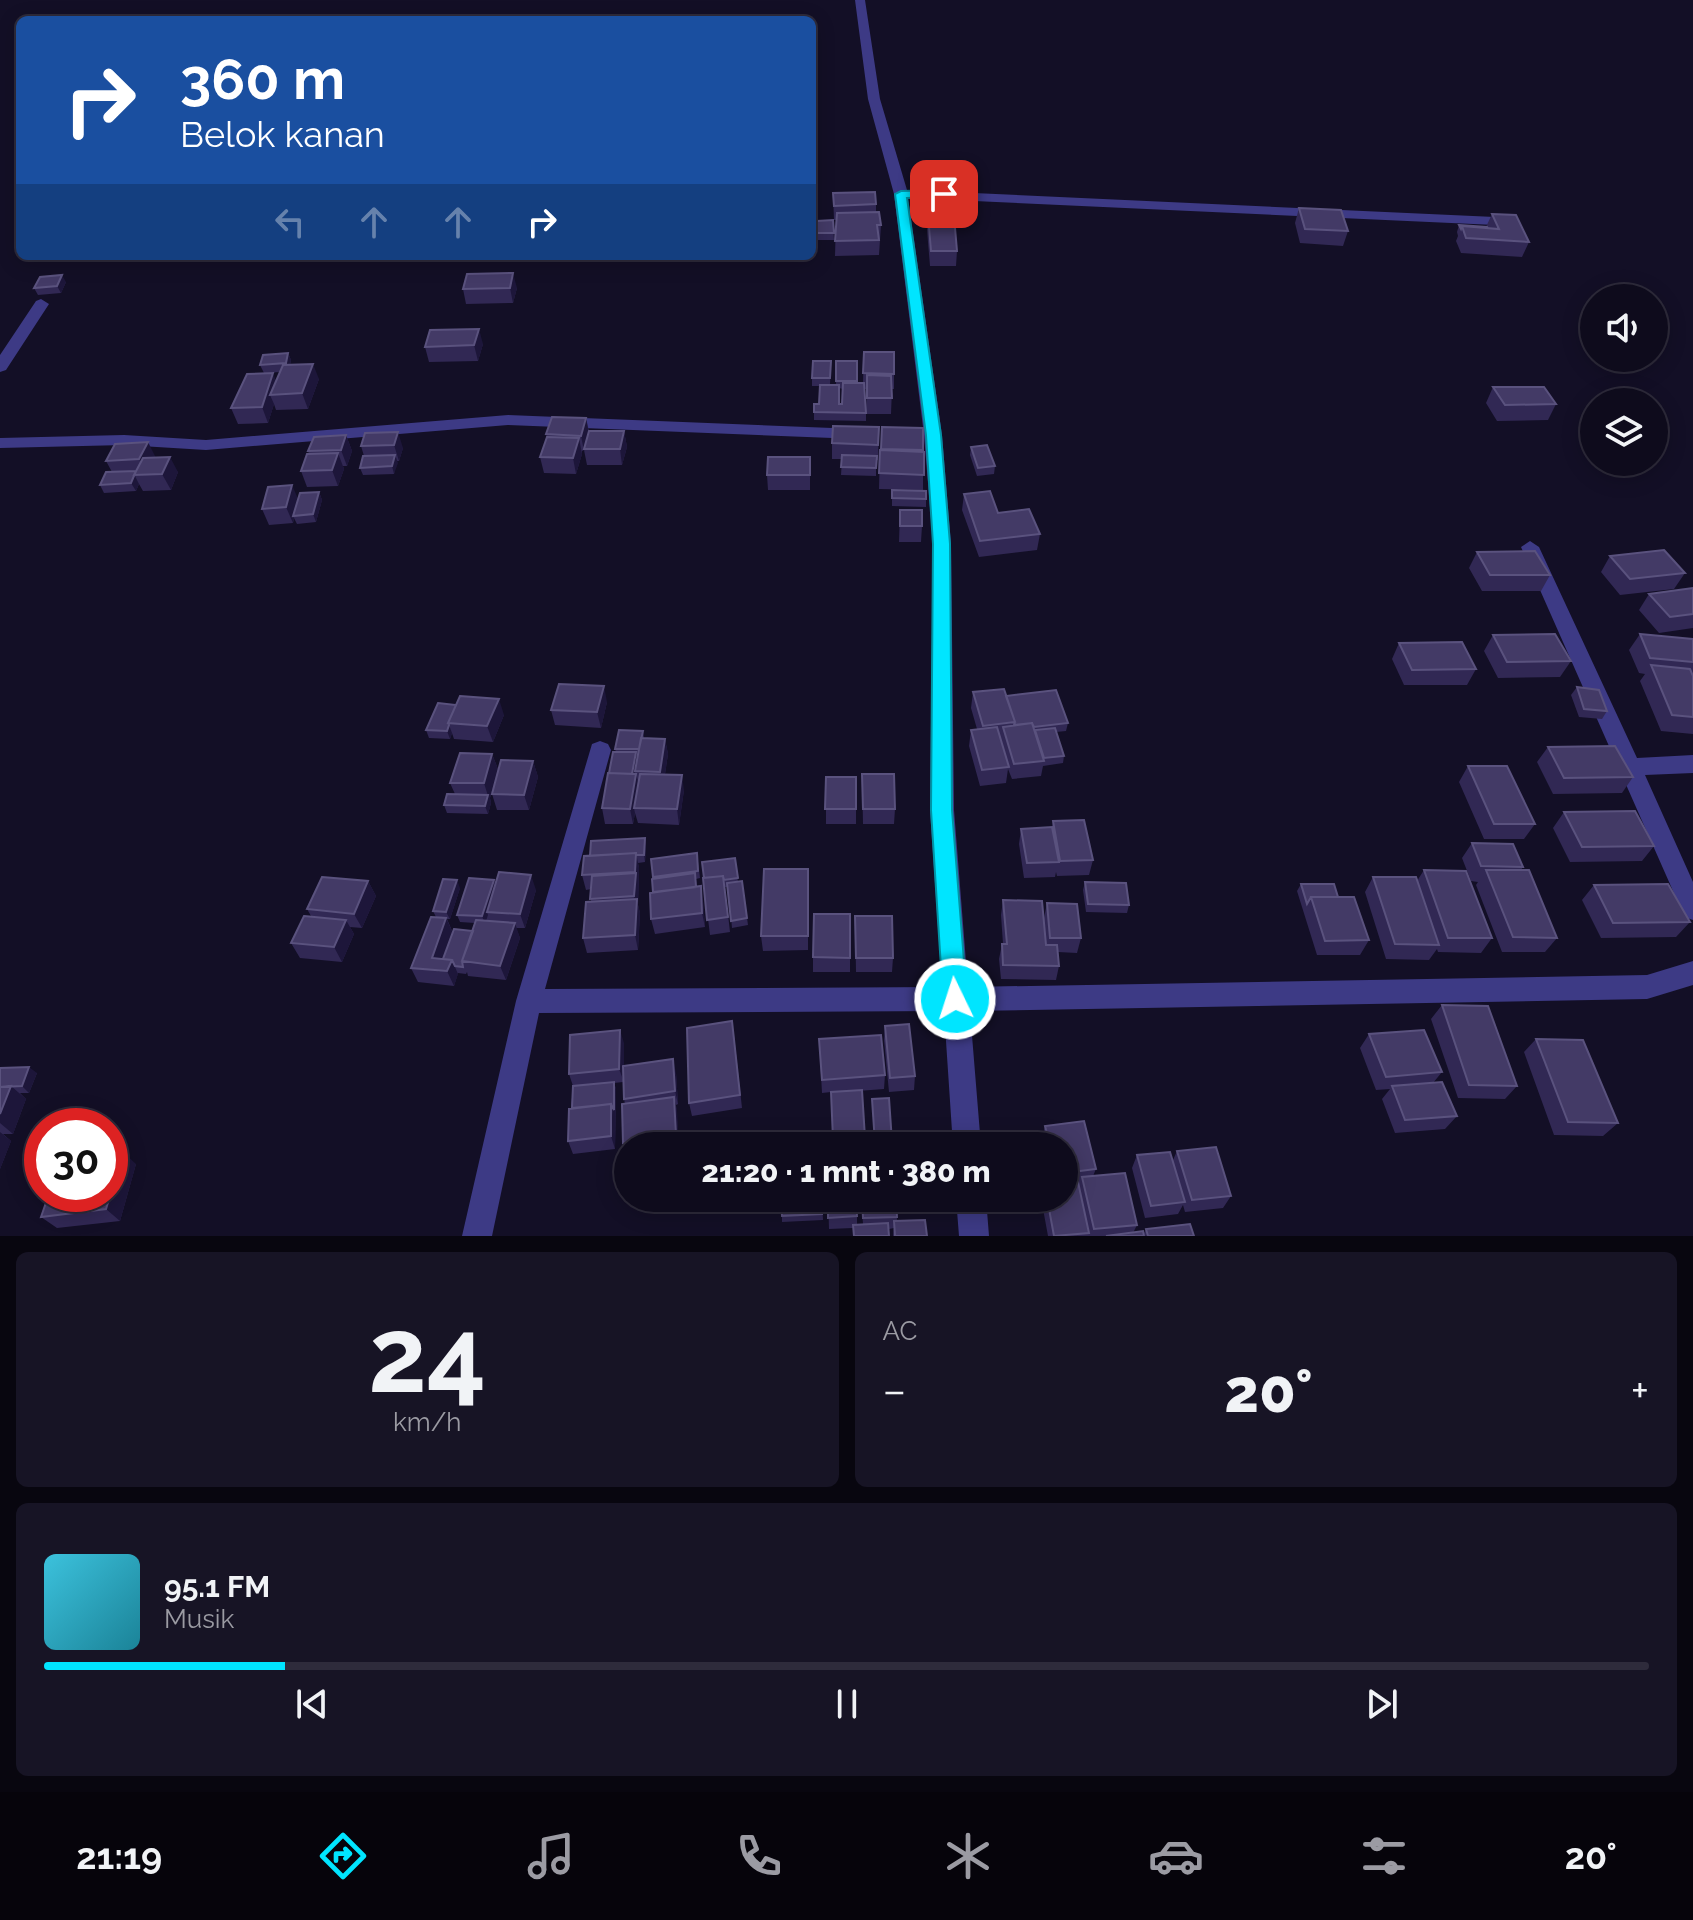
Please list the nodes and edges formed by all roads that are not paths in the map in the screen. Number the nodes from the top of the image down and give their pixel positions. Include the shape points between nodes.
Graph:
1 (860, 0) edge
2 (901, 194) junction
3 (1495, 221) edge
4 (41, 304) dead end
5 (0, 367) edge
6 (874, 434) edge
7 (0, 443) edge
8 (1530, 547) dead end
9 (600, 750) dead end
10 (1693, 764) edge
11 (1630, 767) junction
12 (1693, 909) edge
13 (1693, 973) edge
14 (955, 999) junction
15 (529, 1001) junction
16 (966, 1132) edge
17 (972, 1212) edge
18 (477, 1236) edge
19 (974, 1236) edge

1 - 2 street via 874,99
2 - 3 street
2 - 14 street via 942,544 942,810
4 - 5 street
6 - 7 street via 508,420 206,445 124,440
8 - 11 street
9 - 15 street
10 - 11 street
11 - 12 street
13 - 14 street via 1647,987
14 - 15 street
14 - 16 street
15 - 18 street
17 - 19 street

